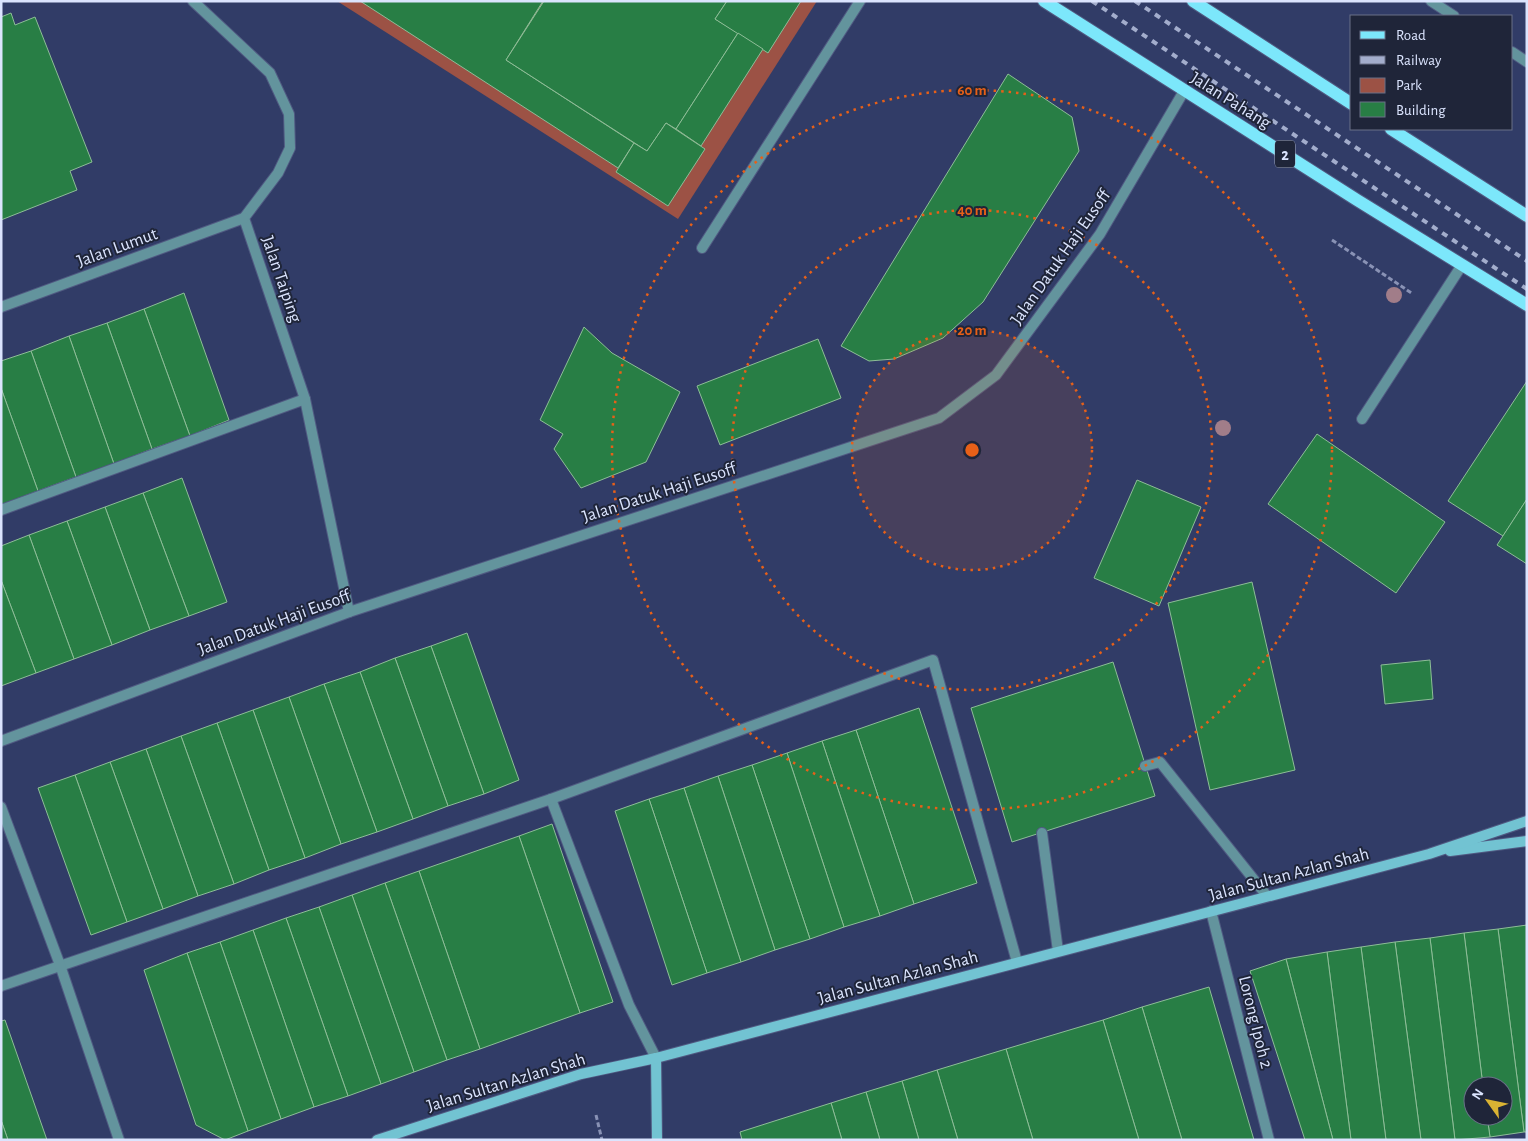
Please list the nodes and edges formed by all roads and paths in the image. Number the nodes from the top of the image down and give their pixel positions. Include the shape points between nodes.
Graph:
1 (193, 1) edge
2 (860, 1) edge
3 (1044, 1) edge
4 (1193, 1) edge
5 (1431, 1) edge
6 (1452, 15) edge
7 (1513, 53) edge
8 (1527, 62) edge
9 (1184, 91) junction
10 (1350, 103) edge
11 (1393, 130) edge
12 (1527, 216) edge
13 (244, 218) junction
14 (1332, 240) dead end
15 (702, 248) dead end
16 (1462, 265) junction
17 (1527, 305) edge
18 (1, 307) edge
19 (1434, 309) junction
20 (304, 399) junction
21 (1362, 420) dead end
22 (1, 510) edge
23 (349, 612) junction
24 (1, 741) edge
25 (1145, 766) dead end
26 (551, 799) junction
27 (1, 807) edge
28 (1527, 821) edge
29 (1042, 832) dead end
30 (1527, 841) edge
31 (1429, 854) junction
32 (1267, 896) junction
33 (1211, 912) junction
34 (1058, 952) junction
35 (1017, 962) junction
36 (60, 965) junction
37 (1, 986) edge
38 (656, 1058) junction
39 (596, 1115) dead end
40 (119, 1140) edge
41 (377, 1140) edge
42 (602, 1140) edge
43 (657, 1140) edge
44 (1269, 1140) edge

1 - 13 street, Jalan Taiping via 270,73 289,114 290,148 278,173
2 - 15 street
3 - 9 main road, Jalan Pahang / 2
4 - 10 main road
5 - 6 street
7 - 8 street
9 - 16 main road, Jalan Pahang / 2
9 - 23 street, Jalan Datuk Haji Eusoff via 1100,234 996,375 939,418
11 - 12 main road
13 - 18 street, Jalan Lumut
13 - 20 street, Jalan Taiping
14 - 19 path
16 - 17 main road, Jalan Pahang / 2
16 - 19 street
19 - 21 street
20 - 22 street
20 - 23 street, Jalan Taiping
23 - 24 street, Jalan Datuk Haji Eusoff
25 - 32 street via 1160,762
26 - 35 street via 933,660
26 - 36 street
26 - 38 street via 629,1006
27 - 36 street
28 - 31 main road, Jalan Sultan Azlan Shah
29 - 34 street
30 - 31 main road, Jalan Sultan Azlan Shah
31 - 32 main road, Jalan Sultan Azlan Shah
32 - 33 main road, Jalan Sultan Azlan Shah
33 - 34 main road, Jalan Sultan Azlan Shah
33 - 44 street, Lorong Ipoh 2
34 - 35 main road, Jalan Sultan Azlan Shah
35 - 38 main road, Jalan Sultan Azlan Shah
36 - 37 street
36 - 40 street
38 - 41 main road, Jalan Sultan Azlan Shah via 581,1074
38 - 43 main road
39 - 42 path

